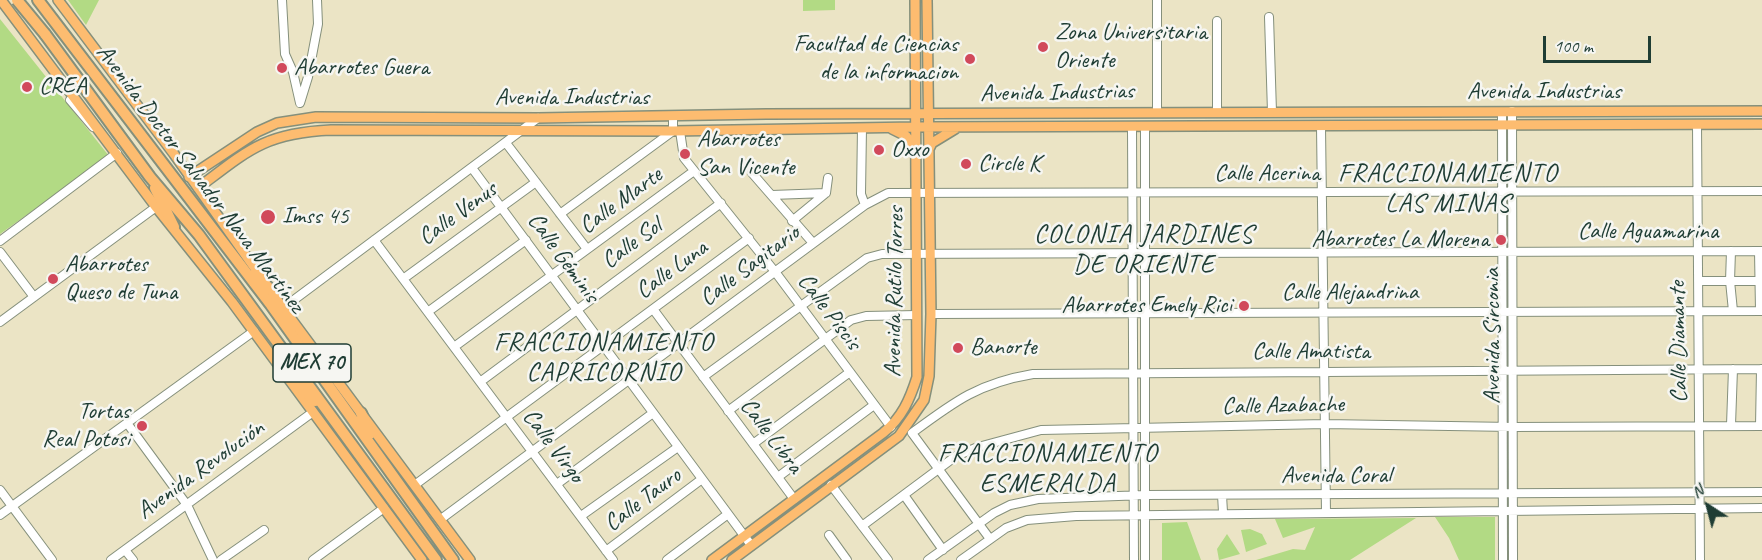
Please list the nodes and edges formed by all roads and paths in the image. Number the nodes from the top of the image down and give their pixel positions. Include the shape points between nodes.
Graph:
1 (1, 0) edge
2 (17, 0) edge
3 (36, 0) edge
4 (58, 0) edge
5 (282, 0) edge
6 (316, 0) edge
7 (915, 0) edge
8 (927, 0) edge
9 (1157, 0) edge
10 (1269, 17) dead end
11 (1217, 21) dead end
12 (23, 31) junction
13 (308, 71) junction
14 (293, 72) junction
15 (300, 104) junction
16 (1762, 111) edge
17 (1157, 112) junction
18 (1217, 112) junction
19 (1272, 112) junction
20 (1507, 112) junction
21 (914, 114) junction
22 (928, 114) junction
23 (397, 117) junction
24 (673, 117) junction
25 (301, 118) junction
26 (538, 118) junction
27 (556, 118) junction
28 (1506, 124) junction
29 (1697, 124) junction
30 (1762, 124) edge
31 (915, 127) junction
32 (928, 127) junction
33 (960, 127) junction
34 (1321, 127) junction
35 (862, 128) junction
36 (890, 128) junction
37 (1132, 128) junction
38 (1145, 128) junction
39 (368, 129) junction
40 (523, 130) junction
41 (556, 131) junction
42 (677, 131) junction
43 (506, 143) junction
44 (915, 149) junction
45 (115, 150) junction
46 (928, 151) junction
47 (472, 168) junction
48 (694, 171) junction
49 (752, 173) dead end
50 (150, 177) junction
51 (189, 177) junction
52 (828, 178) dead end
53 (536, 182) junction
54 (198, 188) junction
55 (1762, 190) edge
56 (1697, 191) junction
57 (1507, 192) junction
58 (826, 193) junction
59 (1322, 193) junction
60 (1132, 194) junction
61 (1145, 194) junction
62 (772, 195) junction
63 (916, 195) junction
64 (929, 195) junction
65 (721, 203) junction
66 (865, 205) junction
67 (156, 207) junction
68 (501, 207) junction
69 (560, 214) junction
70 (792, 221) junction
71 (174, 227) junction
72 (749, 238) junction
73 (374, 240) junction
74 (526, 240) junction
75 (0, 241) edge
76 (813, 243) junction
77 (587, 249) junction
78 (1698, 251) junction
79 (1731, 251) junction
80 (1760, 251) edge
81 (0, 252) edge
82 (1507, 252) junction
83 (228, 253) junction
84 (1323, 253) junction
85 (1132, 254) junction
86 (1146, 254) junction
87 (918, 255) junction
88 (930, 255) junction
89 (776, 273) junction
90 (552, 275) junction
91 (404, 279) junction
92 (1698, 281) junction
93 (1730, 281) junction
94 (1761, 281) edge
95 (269, 288) junction
96 (34, 297) junction
97 (801, 306) junction
98 (283, 308) junction
99 (577, 309) junction
100 (652, 309) junction
101 (429, 311) junction
102 (1733, 311) junction
103 (1761, 311) edge
104 (1132, 312) junction
105 (1146, 312) junction
106 (1508, 312) junction
107 (1698, 312) junction
108 (1323, 313) junction
109 (931, 314) junction
110 (917, 315) junction
111 (0, 322) edge
112 (254, 331) junction
113 (825, 339) junction
114 (679, 344) junction
115 (603, 345) junction
116 (454, 347) junction
117 (1698, 369) junction
118 (1733, 369) junction
119 (1761, 369) edge
120 (1508, 371) junction
121 (284, 372) junction
122 (850, 372) junction
123 (1324, 372) junction
124 (1133, 373) junction
125 (1146, 373) junction
126 (703, 377) junction
127 (629, 380) junction
128 (480, 382) junction
129 (1761, 397) edge
130 (874, 405) junction
131 (728, 411) junction
132 (313, 412) junction
133 (360, 413) junction
134 (653, 413) junction
135 (506, 417) junction
136 (335, 420) junction
137 (127, 423) junction
138 (1324, 424) junction
139 (1700, 424) junction
140 (1731, 424) junction
141 (1503, 426) junction
142 (1761, 426) edge
143 (891, 427) junction
144 (1133, 427) junction
145 (1147, 427) junction
146 (1512, 427) junction
147 (908, 431) junction
148 (753, 444) junction
149 (678, 447) junction
150 (532, 451) junction
151 (939, 469) junction
152 (778, 477) junction
153 (702, 479) junction
154 (416, 484) junction
155 (556, 484) junction
156 (831, 485) junction
157 (0, 490) edge
158 (1700, 491) junction
159 (1762, 492) edge
160 (903, 495) junction
161 (1145, 495) junction
162 (1222, 495) junction
163 (1502, 495) junction
164 (1513, 495) junction
165 (1134, 496) junction
166 (1325, 496) junction
167 (794, 499) junction
168 (187, 505) junction
169 (12, 507) junction
170 (384, 508) junction
171 (1700, 508) junction
172 (1762, 508) edge
173 (1223, 512) junction
174 (1326, 512) junction
175 (1502, 512) junction
176 (1513, 512) junction
177 (728, 514) junction
178 (1146, 514) junction
179 (0, 515) edge
180 (1134, 515) junction
181 (581, 516) junction
182 (441, 519) junction
183 (979, 524) junction
184 (862, 526) junction
185 (264, 530) dead end
186 (829, 535) dead end
187 (744, 536) junction
188 (990, 539) junction
189 (441, 542) junction
190 (751, 545) junction
191 (125, 550) junction
192 (943, 550) junction
193 (606, 551) junction
194 (52, 560) edge
195 (111, 560) edge
196 (133, 560) edge
197 (213, 560) edge
198 (221, 560) edge
199 (313, 560) edge
200 (422, 560) edge
201 (436, 560) edge
202 (453, 560) edge
203 (470, 560) edge
204 (613, 560) edge
205 (667, 560) edge
206 (712, 560) edge
207 (732, 560) edge
208 (847, 560) edge
209 (888, 560) edge
210 (928, 560) edge
211 (961, 560) edge
212 (1134, 560) edge
213 (1145, 560) edge
214 (1503, 560) edge
215 (1513, 560) edge
216 (1700, 560) edge

1 - 12 main road, Avenida Doctor Salvador Nava Martínez
2 - 50 highway, Avenida Doctor Salvador Nava Martínez / MEX 70, bridge
3 - 12 main road via 26,12
3 - 83 highway, Avenida Doctor Salvador Nava Martínez / MEX 70
4 - 51 main road, Avenida Doctor Salvador Nava Martínez
5 - 14 street via 285,54
6 - 13 street via 318,24
7 - 21 main road, Avenida Rutilo Torres
8 - 22 main road, Avenida Rutilo Torres
9 - 17 street
10 - 19 street
11 - 18 street
12 - 45 main road, Avenida Doctor Salvador Nava Martínez
13 - 14 street
13 - 15 street
14 - 15 street
15 - 25 street
16 - 20 main road, Avenida Industrias
17 - 18 main road, Avenida Industrias
17 - 22 main road, Avenida Industrias
18 - 19 main road, Avenida Industrias
19 - 20 main road, Avenida Industrias
20 - 28 street, Avenida Sirconia
21 - 22 main road, Avenida Industrias
21 - 24 main road, Avenida Industrias
21 - 31 main road, Avenida Rutilo Torres
22 - 32 main road, Avenida Rutilo Torres
23 - 25 main road, Avenida Industrias
23 - 26 main road, Avenida Industrias
23 - 39 main road via 391,124
24 - 27 main road, Avenida Industrias
24 - 42 street, Calle Piscis
25 - 51 main road, Avenida Industrias via 257,132
26 - 27 main road, Avenida Industrias
26 - 40 street
27 - 41 main road
28 - 29 main road, Avenida Industrias
28 - 34 main road, Avenida Industrias
28 - 57 street, Avenida Sirconia
29 - 30 main road, Avenida Industrias
29 - 56 street, Calle Diamante
31 - 32 main road, Avenida Industrias
31 - 36 main road, Avenida Industrias
31 - 44 main road, Avenida Rutilo Torres
32 - 33 main road, Avenida Industrias
32 - 46 main road, Avenida Rutilo Torres
33 - 37 main road, Avenida Industrias
33 - 46 main road via 938,139
34 - 38 main road, Avenida Industrias
34 - 59 street
35 - 36 main road, Avenida Industrias
35 - 42 main road, Avenida Industrias
35 - 66 street via 861,194
36 - 44 main road via 906,136
37 - 38 main road, Avenida Industrias
37 - 60 street
38 - 61 street
39 - 40 main road, Avenida Industrias
39 - 54 main road, Avenida Industrias via 307,131 266,140
40 - 41 main road, Avenida Industrias
40 - 43 street
41 - 42 main road, Avenida Industrias
42 - 48 street, Calle Piscis via 684,158
42 - 69 street
43 - 47 street
43 - 53 street
44 - 63 main road, Avenida Rutilo Torres
45 - 67 main road, Avenida Doctor Salvador Nava Martínez
45 - 75 street
46 - 64 main road, Avenida Rutilo Torres
47 - 68 street, Calle Géminis
47 - 73 street
48 - 65 street, Calle Piscis
48 - 77 street, Calle Marte
49 - 62 street
50 - 71 highway
50 - 136 highway, Avenida Doctor Salvador Nava Martínez / MEX 70 via 199,236
51 - 54 main road, Avenida Doctor Salvador Nava Martínez
52 - 58 street
53 - 68 street, Calle Venus
53 - 69 street
54 - 95 main road, Avenida Doctor Salvador Nava Martínez
55 - 56 street, Calle Acerina
56 - 57 street, Calle Acerina
56 - 78 street, Calle Diamante
57 - 59 street, Calle Acerina
57 - 82 street, Avenida Sirconia
58 - 62 street
58 - 70 street
59 - 61 street, Calle Acerina
59 - 84 street
60 - 61 street, Calle Acerina
60 - 64 street, Calle Acerina
60 - 85 street
61 - 86 street
62 - 70 street
63 - 64 street, Calle Acerina
63 - 66 street, Calle Sagitario via 888,193
63 - 87 main road, Avenida Rutilo Torres
64 - 88 main road, Avenida Rutilo Torres
65 - 72 street, Calle Piscis
65 - 99 street, Calle Sol
66 - 76 street, Calle Sagitario
67 - 71 main road, Avenida Doctor Salvador Nava Martínez
67 - 96 street
68 - 74 street, Calle Géminis
68 - 91 street, Calle Venus
69 - 77 street
70 - 76 street
71 - 112 main road, Avenida Doctor Salvador Nava Martínez
72 - 89 street, Calle Piscis
72 - 100 street, Calle Luna
73 - 91 street, Calle Virgo
73 - 98 street
74 - 90 street, Calle Géminis
74 - 101 street
76 - 89 street, Calle Sagitario
77 - 90 street, Calle Marte
78 - 79 street, Calle Aguamarina
78 - 82 street, Calle Aguamarina
78 - 92 street, Calle Diamante
79 - 80 street, Calle Aguamarina
79 - 93 street, Calle Aguamarina
80 - 94 street, Calle Aguamarina
81 - 96 street
82 - 84 street, Calle Aguamarina
82 - 106 street, Avenida Sirconia
83 - 95 highway
83 - 189 highway, Avenida Doctor Salvador Nava Martínez / MEX 70 via 271,305
84 - 86 street, Calle Aguamarina
84 - 108 street
85 - 86 street, Calle Aguamarina
85 - 88 street, Calle Aguamarina
85 - 104 street
86 - 105 street
87 - 88 street, Calle Aguamarina
87 - 97 street, Calle Aguamarina via 882,254 867,258
87 - 110 main road, Avenida Rutilo Torres
88 - 109 main road, Avenida Rutilo Torres
89 - 97 street, Calle Piscis
89 - 114 street, Calle Sagitario
90 - 99 street, Calle Géminis
90 - 116 street, Calle Marte
91 - 101 street, Calle Virgo
92 - 93 street
92 - 107 street, Calle Diamante
93 - 94 street
93 - 102 street
94 - 103 street, Calle Alejandrina
95 - 98 main road, Avenida Doctor Salvador Nava Martínez
96 - 111 street
97 - 113 street, Calle Piscis
97 - 126 street, Calle Aguamarina
98 - 133 main road, Avenida Doctor Salvador Nava Martínez
99 - 115 street, Calle Géminis
99 - 128 street, Calle Sol
100 - 114 street, Calle Libra
100 - 115 street, Calle Luna
101 - 116 street, Calle Virgo
102 - 103 street, Calle Alejandrina
102 - 107 street, Calle Alejandrina
104 - 105 street, Calle Alejandrina
104 - 109 street, Calle Alejandrina
104 - 124 street
105 - 108 street, Calle Alejandrina
105 - 125 street
106 - 107 street, Calle Alejandrina
106 - 108 street, Calle Alejandrina
106 - 120 street, Avenida Sirconia
107 - 117 street, Calle Diamante
108 - 123 street
109 - 147 main road, Avenida Rutilo Torres via 929,376 924,400
110 - 113 street via 866,315 851,320
110 - 143 main road, Avenida Rutilo Torres via 917,377 910,397
112 - 121 main road, Avenida Doctor Salvador Nava Martínez
112 - 137 street
113 - 122 street, Calle Piscis
113 - 131 street
114 - 126 street, Calle Libra
114 - 127 street, Calle Sagitario
115 - 127 street, Calle Géminis
115 - 135 street, Calle Luna
116 - 128 street, Calle Virgo
117 - 118 street, Calle Amatista
117 - 120 street, Calle Amatista
117 - 139 street, Calle Diamante
118 - 119 street, Calle Amatista
118 - 140 street
119 - 129 street, Calle Amatista
120 - 123 street, Calle Amatista
120 - 141 street, Avenida Sirconia
120 - 146 street, Avenida Sirconia
121 - 132 main road, Avenida Doctor Salvador Nava Martínez
121 - 136 highway
122 - 130 street, Calle Piscis
122 - 148 street
123 - 125 street, Calle Amatista
123 - 138 street
124 - 125 street, Calle Amatista
124 - 144 street
124 - 147 street, Calle Amatista via 1033,374 1004,379 975,389
125 - 145 street
126 - 131 street, Calle Libra
127 - 134 street, Calle Géminis
127 - 150 street, Calle Sagitario
128 - 135 street, Calle Virgo
129 - 142 street, Calle Azabache
130 - 143 street, Calle Piscis
130 - 152 street
131 - 148 street, Calle Libra
132 - 168 street, Avenida Revolución
132 - 170 main road, Avenida Doctor Salvador Nava Martínez
133 - 154 main road, Avenida Doctor Salvador Nava Martínez
133 - 189 highway
134 - 149 street, Calle Géminis
134 - 155 street
135 - 150 street, Calle Virgo
135 - 154 street, Calle Luna
136 - 201 highway, Avenida Doctor Salvador Nava Martínez / MEX 70
137 - 168 street
137 - 169 street
138 - 141 street, Calle Azabache
138 - 145 street, Calle Azabache
138 - 166 street
139 - 140 street, Calle Azabache
139 - 146 street, Calle Azabache
139 - 158 street, Calle Diamante
140 - 142 street, Calle Azabache
141 - 146 street, Calle Azabache
141 - 163 street, Avenida Sirconia
143 - 167 main road, Avenida Rutilo Torres
144 - 145 street, Calle Azabache
144 - 151 street, Calle Azabache via 1041,430 978,447
144 - 165 street
145 - 161 street
146 - 164 street, Avenida Sirconia
147 - 151 street
147 - 156 main road, Avenida Rutilo Torres
148 - 152 street, Calle Libra
149 - 153 street, Calle Géminis
149 - 181 street
150 - 155 street, Calle Virgo
150 - 182 street, Calle Sagitario
151 - 160 street, Calle Azabache
151 - 183 street
152 - 167 street, Calle Libra
153 - 177 street, Calle Géminis
153 - 193 street, Calle Tauro
154 - 182 main road, Avenida Doctor Salvador Nava Martínez
155 - 181 street, Calle Virgo
156 - 184 street
156 - 190 main road, Avenida Rutilo Torres
157 - 169 street
158 - 159 street, Avenida Coral
158 - 164 street, Avenida Coral
158 - 171 street, Calle Diamante
160 - 184 street, Calle Azabache
160 - 192 street
161 - 162 street, Avenida Coral
161 - 165 street, Avenida Coral
161 - 178 street
162 - 166 street, Avenida Coral
162 - 173 street
163 - 164 street, Avenida Coral
163 - 166 street, Avenida Coral
163 - 175 street, Avenida Sirconia
164 - 176 street, Avenida Sirconia
165 - 180 street
165 - 183 street, Avenida Coral via 1038,499 1010,505
166 - 174 street
167 - 187 main road, Avenida Rutilo Torres
168 - 191 street, Avenida Revolución
168 - 197 street
169 - 179 street
169 - 194 street
170 - 199 street
170 - 200 main road, Avenida Doctor Salvador Nava Martínez
171 - 172 street, Avenida Coral
171 - 176 street, Avenida Coral
171 - 216 street, Calle Diamante
173 - 174 street, Avenida Coral
173 - 178 street, Avenida Coral
174 - 175 street, Avenida Coral
175 - 176 street, Avenida Coral
175 - 214 street, Avenida Sirconia
176 - 215 street, Avenida Sirconia
177 - 187 street, Calle Géminis
177 - 205 street
178 - 180 street, Avenida Coral
178 - 213 street
180 - 188 street, Avenida Coral via 1027,520
180 - 212 street
181 - 193 street, Calle Virgo
182 - 203 main road, Avenida Doctor Salvador Nava Martínez
183 - 188 street
183 - 192 street, Avenida Coral
184 - 209 street
185 - 198 street
186 - 208 street
187 - 190 street, Calle Géminis
187 - 206 main road, Avenida Rutilo Torres
188 - 211 street, Avenida Coral
189 - 202 highway, Avenida Doctor Salvador Nava Martínez / MEX 70
190 - 207 main road, Avenida Rutilo Torres
191 - 195 street, Avenida Revolución
191 - 196 street
192 - 210 street, Avenida Coral
193 - 204 street, Calle Virgo

